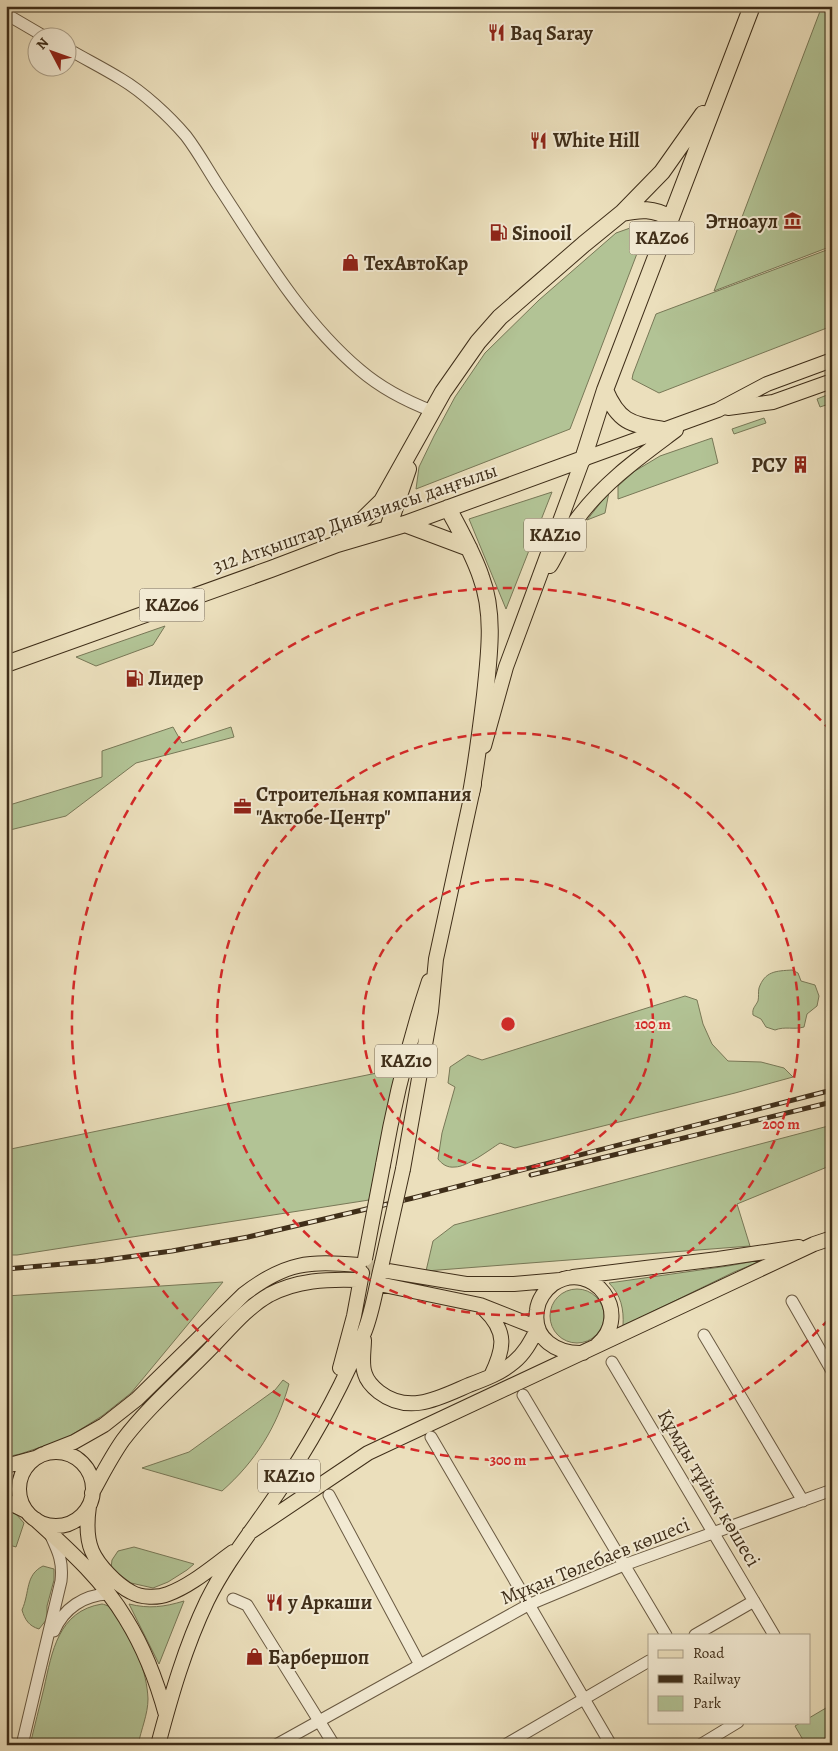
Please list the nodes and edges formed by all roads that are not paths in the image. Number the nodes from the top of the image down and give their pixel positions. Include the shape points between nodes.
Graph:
1 (752, 6) edge
2 (6, 14) edge
3 (30, 28) edge
4 (78, 55) edge
5 (721, 88) junction
6 (622, 213) junction
7 (670, 218) junction
8 (832, 360) edge
9 (832, 381) edge
10 (605, 390) junction
11 (718, 410) junction
12 (432, 411) junction
13 (690, 420) junction
14 (664, 430) junction
15 (414, 445) junction
16 (583, 459) junction
17 (448, 508) junction
18 (405, 524) junction
19 (388, 528) junction
20 (338, 544) junction
21 (469, 548) junction
22 (526, 611) junction
23 (6, 664) edge
24 (471, 793) junction
25 (436, 960) junction
26 (832, 1238) edge
27 (814, 1244) junction
28 (362, 1262) junction
29 (382, 1266) junction
30 (567, 1279) junction
31 (358, 1280) tunnel mouth
32 (379, 1284) tunnel mouth
33 (792, 1301) dead end
34 (480, 1305) junction
35 (538, 1328) junction
36 (365, 1331) junction
37 (704, 1335) dead end
38 (589, 1350) junction
39 (612, 1362) dead end
40 (832, 1370) edge
41 (490, 1376) junction
42 (523, 1395) dead end
43 (324, 1416) junction
44 (431, 1437) dead end
45 (41, 1456) junction
46 (6, 1466) edge
47 (832, 1490) edge
48 (328, 1495) dead end
49 (91, 1499) junction
50 (6, 1501) edge
51 (803, 1501) junction
52 (30, 1515) junction
53 (48, 1530) junction
54 (250, 1533) junction
55 (714, 1533) junction
56 (237, 1549) junction
57 (624, 1565) junction
58 (108, 1594) junction
59 (233, 1599) dead end
60 (754, 1601) junction
61 (528, 1604) junction
62 (665, 1634) edge
63 (697, 1634) edge
64 (773, 1634) edge
65 (45, 1650) junction
66 (648, 1662) edge
67 (420, 1665) junction
68 (584, 1699) junction
69 (166, 1716) junction
70 (320, 1720) junction
71 (735, 1724) edge
72 (22, 1745) edge
73 (158, 1745) edge
74 (276, 1745) edge
75 (334, 1745) edge
76 (504, 1745) edge
77 (611, 1745) edge
78 (700, 1745) edge

1 - 5 highway, KАZ06
2 - 3 street
4 - 12 street via 143,94 186,136 262,253 326,336 361,371 405,400
5 - 6 highway via 675,156
5 - 7 highway, KАZ06
6 - 7 highway via 649,210
6 - 12 highway via 500,317 471,351
7 - 10 highway, KАZ06
8 - 11 main road, 312 Атқыштар Дивизиясы даңғылы via 767,384
9 - 11 main road, 312 Атқыштар Дивизиясы даңғылы via 773,402
10 - 14 highway via 617,412 626,420
10 - 16 highway, KАZ06
11 - 13 main road, 312 Атқыштар Дивизиясы даңғылы
12 - 15 highway
13 - 14 main road, 312 Атқыштар Дивизиясы даңғылы
13 - 22 main road via 600,490 576,520
14 - 16 main road, 312 Атқыштар Дивизиясы даңғылы
15 - 19 highway
15 - 20 highway via 382,501
16 - 17 highway, 312 Атқыштар Дивизиясы даңғылы / KАZ06
16 - 22 main road, KAZ10
17 - 18 highway, 312 Атқыштар Дивизиясы даңғылы / KАZ06
17 - 21 highway
18 - 19 highway, 312 Атқыштар Дивизиясы даңғылы / KАZ06
18 - 21 highway
19 - 20 highway, 312 Атқыштар Дивизиясы даңғылы / KАZ06
20 - 23 highway, 312 Атқыштар Дивизиясы даңғылы / KАZ06
21 - 24 highway via 482,578 489,612 489,657
22 - 24 main road, KAZ10 via 506,667
24 - 25 main road, KAZ10
25 - 28 main road, KAZ10, bridge via 419,1010 390,1126
25 - 29 main road, KAZ10, bridge via 431,1010 403,1169
26 - 27 main road
27 - 30 main road
27 - 38 main road
28 - 43 main road, KAZ10 via 354,1316
28 - 45 main road via 307,1263 260,1282 137,1399 104,1426
29 - 30 main road via 466,1284
29 - 36 main road, KAZ10
30 - 35 main road via 549,1287 541,1297 537,1310
30 - 38 main road via 586,1280 598,1286 611,1306 609,1330 603,1340
31 - 49 main road via 323,1279 289,1286 268,1295 249,1310 123,1440
32 - 34 main road
33 - 40 street
34 - 35 main road
34 - 41 main road via 495,1320 501,1334 502,1349
35 - 38 main road via 549,1344 559,1350 571,1353
35 - 41 main road via 528,1347 515,1361
36 - 41 main road via 365,1374 376,1390 392,1401 411,1404 437,1399
36 - 43 main road, KAZ10
37 - 51 street
38 - 54 main road via 368,1453
39 - 55 street, Құмды тұйық көшесі
42 - 57 street
43 - 54 main road, KAZ10 via 288,1478
44 - 61 street
45 - 46 main road
45 - 49 main road via 58,1452 79,1460 92,1480
45 - 52 main road via 27,1466 21,1476 20,1499
47 - 51 street, Мұқан Төлебаев көшесі
48 - 67 street
49 - 52 main road via 81,1515 59,1526 46,1525
49 - 56 main road via 86,1523 91,1550 113,1578 131,1592 145,1596 167,1594 192,1582
50 - 52 main road
51 - 55 street, Мұқан Төлебаев көшесі
52 - 53 main road
53 - 58 main road via 88,1569
53 - 65 street via 59,1552 62,1581
54 - 56 main road, KAZ10
55 - 57 street, Мұқан Төлебаев көшесі
55 - 60 street, Құмды тұйық көшесі
56 - 69 main road, KAZ10 via 194,1630
57 - 61 street, Мұқан Төлебаев көшесі
57 - 62 street
58 - 65 street via 95,1594 64,1613
58 - 69 main road via 126,1618 146,1658
59 - 70 street via 247,1606
60 - 63 street
60 - 64 street, Құмды тұйық көшесі
61 - 67 street, Мұқан Төлебаев көшесі
61 - 68 street
65 - 72 street
66 - 68 street
67 - 70 street, Мұқан Төлебаев көшесі
68 - 76 street
68 - 77 street
69 - 73 main road, KAZ10
70 - 74 street, Мұқан Төлебаев көшесі
70 - 75 street
71 - 78 street

